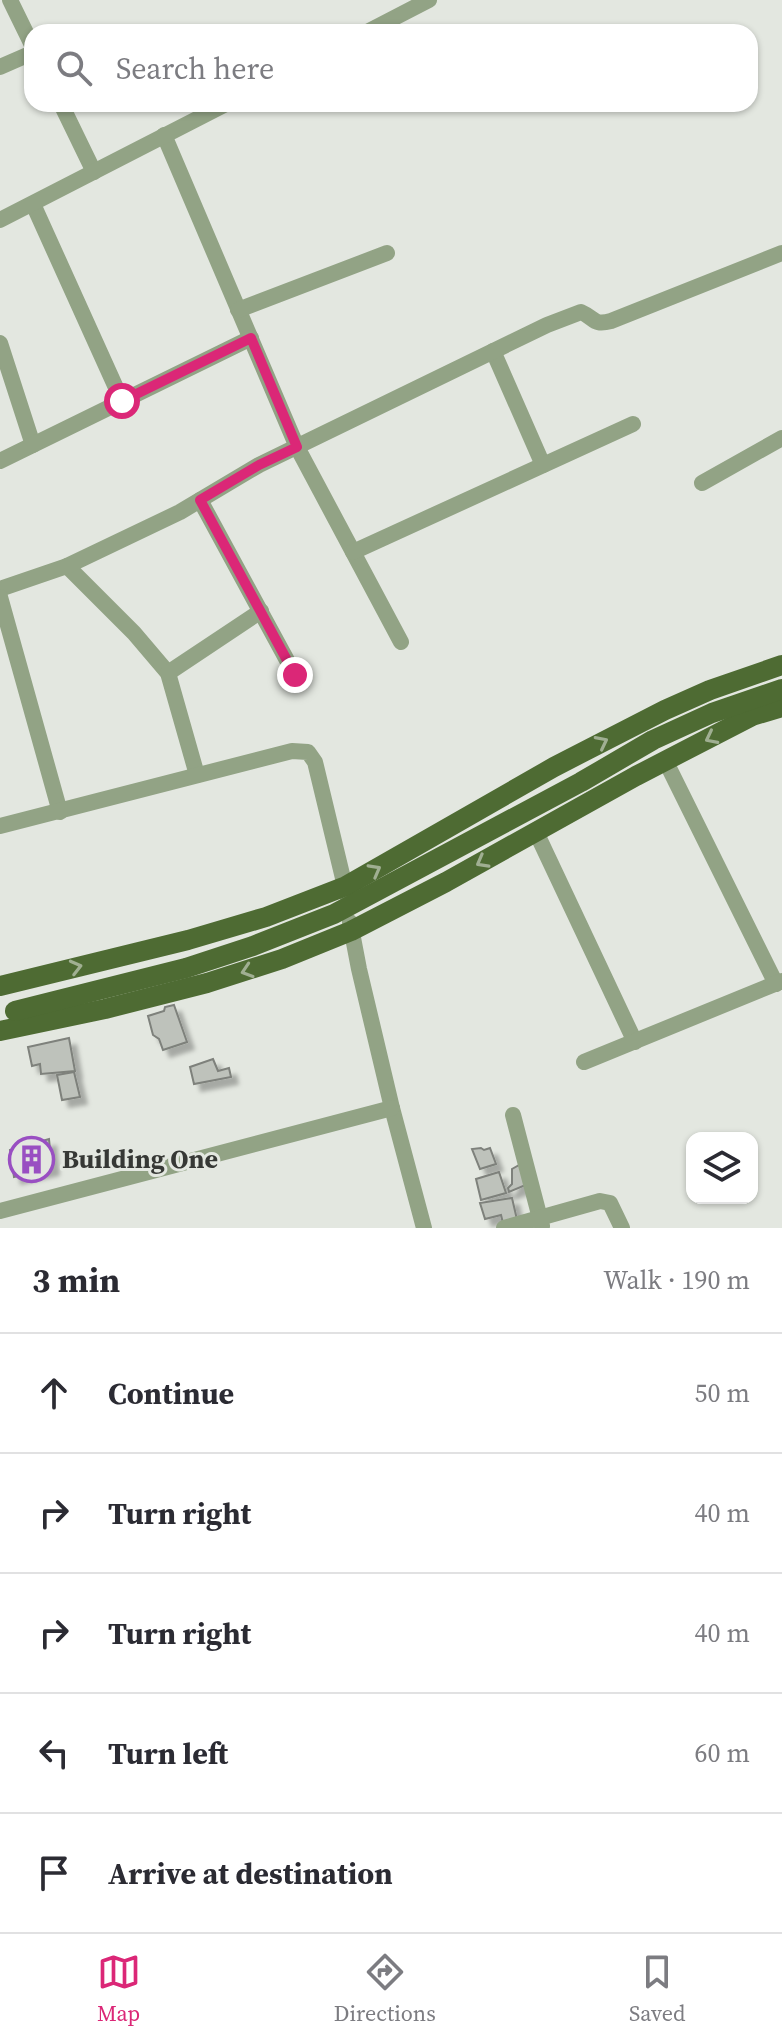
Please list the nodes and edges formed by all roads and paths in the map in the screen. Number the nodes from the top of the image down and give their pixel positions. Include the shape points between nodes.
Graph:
1 (10, 0) edge
2 (429, 0) edge
3 (382, 24) edge
4 (24, 29) edge
5 (24, 56) edge
6 (0, 67) edge
7 (65, 112) edge
8 (210, 112) edge
9 (164, 135) junction
10 (94, 172) junction
11 (33, 204) junction
12 (0, 220) edge
13 (387, 253) dead end
14 (782, 253) edge
15 (238, 310) junction
16 (251, 338) junction
17 (0, 343) edge
18 (493, 351) junction
19 (122, 401) junction
20 (633, 424) dead end
21 (782, 438) edge
22 (33, 445) junction
23 (297, 447) junction
24 (0, 461) edge
25 (543, 465) junction
26 (702, 483) dead end
27 (200, 500) junction
28 (353, 552) junction
29 (67, 566) junction
30 (0, 589) edge
31 (0, 597) edge
32 (261, 611) junction
33 (401, 642) dead end
34 (782, 665) edge
35 (168, 673) junction
36 (295, 675) dead end
37 (782, 689) edge
38 (782, 707) edge
39 (666, 762) junction
40 (197, 775) junction
41 (60, 812) junction
42 (0, 826) edge
43 (536, 832) junction
44 (346, 886) junction
45 (351, 931) junction
46 (779, 982) edge
47 (0, 986) edge
48 (8, 1012) edge
49 (0, 1031) edge
50 (635, 1042) junction
51 (584, 1062) dead end
52 (392, 1108) junction
53 (513, 1115) dead end
54 (0, 1211) edge
55 (541, 1223) edge
56 (424, 1228) edge
57 (504, 1228) edge
58 (622, 1228) edge

1 - 4 street
2 - 3 street
5 - 6 street
7 - 10 street
8 - 9 street
9 - 10 street
9 - 15 street
10 - 11 street
11 - 12 street
11 - 19 street
13 - 15 street
14 - 18 street via 611,321 593,321 581,312
15 - 16 street
16 - 19 street
16 - 23 street
17 - 22 street
18 - 23 street
18 - 25 street
19 - 22 street
20 - 25 street
21 - 26 street
22 - 24 street
23 - 27 street
23 - 28 street
25 - 28 street
27 - 29 street
27 - 32 street
28 - 33 street
29 - 30 street
29 - 35 street
31 - 41 street
32 - 35 street
32 - 36 street
44 -> 34 main road via 665,710
35 - 40 street
37 - 48 main road, bridge via 653,740 334,914 186,968
38 -> 39 main road via 752,716
39 - 43 main road
39 - 46 street
40 - 41 street
40 - 44 street via 292,751 308,752 315,762
41 - 42 street
43 -> 45 main road
43 - 50 street
44 - 45 street
47 -> 44 main road via 188,940
45 -> 49 main road via 207,983
45 - 52 street
46 - 50 street
50 - 51 street
52 - 54 street
52 - 56 street
53 - 55 street
55 - 57 street
55 - 58 street via 600,1201 610,1203

